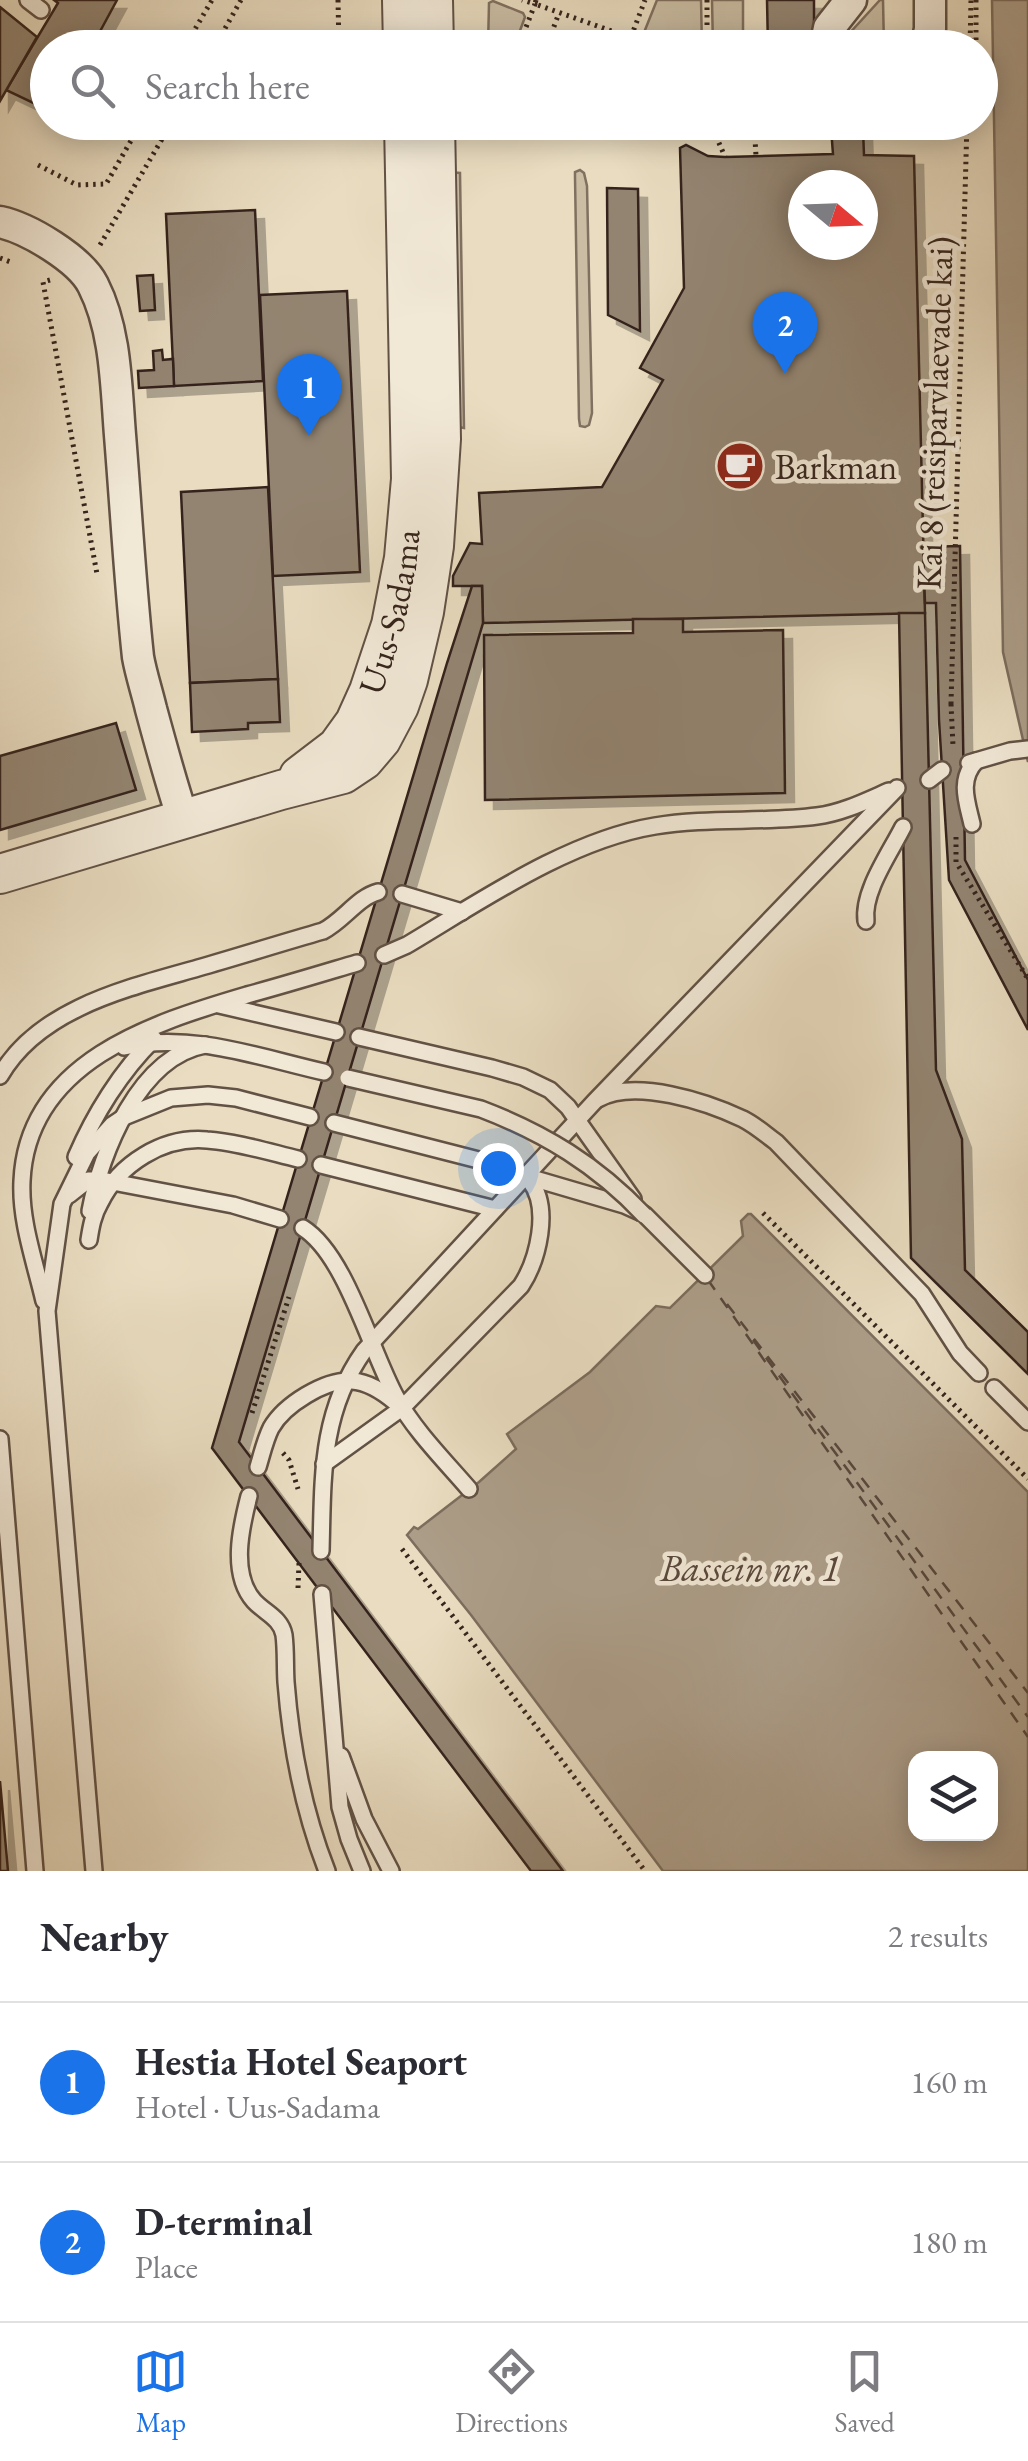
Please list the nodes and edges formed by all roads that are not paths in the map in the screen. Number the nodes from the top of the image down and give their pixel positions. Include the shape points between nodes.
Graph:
1 (402, 0) edge
2 (434, 0) edge
3 (850, 0) edge
4 (930, 0) edge
5 (403, 30) edge
6 (434, 30) edge
7 (829, 30) edge
8 (930, 30) edge
9 (404, 140) edge
10 (435, 140) edge
11 (0, 222) edge
12 (409, 395) junction
13 (441, 440) junction
14 (1028, 749) edge
15 (281, 790) junction
16 (182, 819) junction
17 (972, 824) dead end
18 (903, 827) dead end
19 (0, 874) edge
20 (378, 892) dead end
21 (402, 894) dead end
22 (462, 912) junction
23 (866, 920) dead end
24 (384, 955) dead end
25 (357, 963) dead end
26 (215, 1004) junction
27 (183, 1015) junction
28 (336, 1032) dead end
29 (359, 1037) dead end
30 (152, 1041) junction
31 (205, 1044) junction
32 (96, 1057) junction
33 (324, 1072) dead end
34 (0, 1076) edge
35 (348, 1078) dead end
36 (594, 1101) junction
37 (124, 1117) junction
38 (310, 1117) dead end
39 (577, 1120) junction
40 (334, 1123) dead end
41 (298, 1160) dead end
42 (321, 1165) dead end
43 (525, 1176) junction
44 (106, 1180) junction
45 (62, 1204) junction
46 (495, 1208) junction
47 (644, 1214) junction
48 (280, 1219) dead end
49 (303, 1228) dead end
50 (89, 1240) dead end
51 (47, 1311) junction
52 (371, 1343) junction
53 (979, 1373) dead end
54 (345, 1381) junction
55 (994, 1388) dead end
56 (402, 1408) junction
57 (1028, 1422) edge
58 (0, 1439) edge
59 (324, 1464) junction
60 (258, 1467) dead end
61 (468, 1489) dead end
62 (249, 1496) dead end
63 (321, 1551) dead end
64 (322, 1594) dead end
65 (334, 1737) junction
66 (36, 1871) edge
67 (94, 1871) edge
68 (326, 1871) edge
69 (362, 1871) edge
70 (391, 1871) edge

1 - 5 street
2 - 6 street
3 - 7 street
4 - 8 street
9 - 12 street, Uus-Sadama
10 - 13 street, Uus-Sadama
11 - 16 street via 83,272 106,313 139,661
12 - 13 street via 422,422
12 - 15 street, Uus-Sadama via 411,479 391,625 355,722 337,747
13 - 15 street, Uus-Sadama via 432,563 398,706 364,760 344,774
14 - 17 lane via 975,761 965,778
15 - 16 street, Uus-Sadama
16 - 19 street, Uus-Sadama
18 - 23 lane via 869,893
20 - 34 lane via 323,931 92,1002 36,1036
21 - 22 lane
22 - 24 lane
22 - 36 lane via 552,862 640,829 819,816 899,786
25 - 26 lane
26 - 27 lane
26 - 28 lane
27 - 30 lane
27 - 32 lane
29 - 39 lane via 524,1078 558,1096
30 - 31 lane
30 - 32 lane
30 - 45 lane via 92,1125
31 - 33 lane
31 - 37 lane via 163,1064
32 - 51 lane via 43,1110 26,1151 24,1220
35 - 47 lane, bridge via 480,1108 550,1142 608,1179 704,1275
36 - 39 lane
36 - 53 lane via 617,1092 659,1092 758,1128 922,1294
37 - 38 lane via 171,1098 208,1095
37 - 44 lane via 104,1157
37 - 45 lane via 88,1152
39 - 43 lane
39 - 47 lane
40 - 43 lane
41 - 44 lane via 185,1140 162,1146
42 - 46 lane
43 - 46 lane
43 - 47 lane
43 - 56 lane via 536,1194 540,1234 528,1276
44 - 45 lane via 88,1180
44 - 48 lane
44 - 50 lane via 89,1219
45 - 51 lane
46 - 52 lane
49 - 52 lane via 331,1258
51 - 67 lane
52 - 54 lane
52 - 56 lane
54 - 56 lane via 382,1392
54 - 59 lane
54 - 60 lane via 288,1407 271,1429
55 - 57 lane
56 - 59 lane
56 - 61 lane
58 - 66 lane
59 - 63 lane
62 - 68 lane via 241,1534 243,1578 284,1632 298,1774
64 - 65 lane
65 - 69 lane via 340,1808
65 - 70 lane

